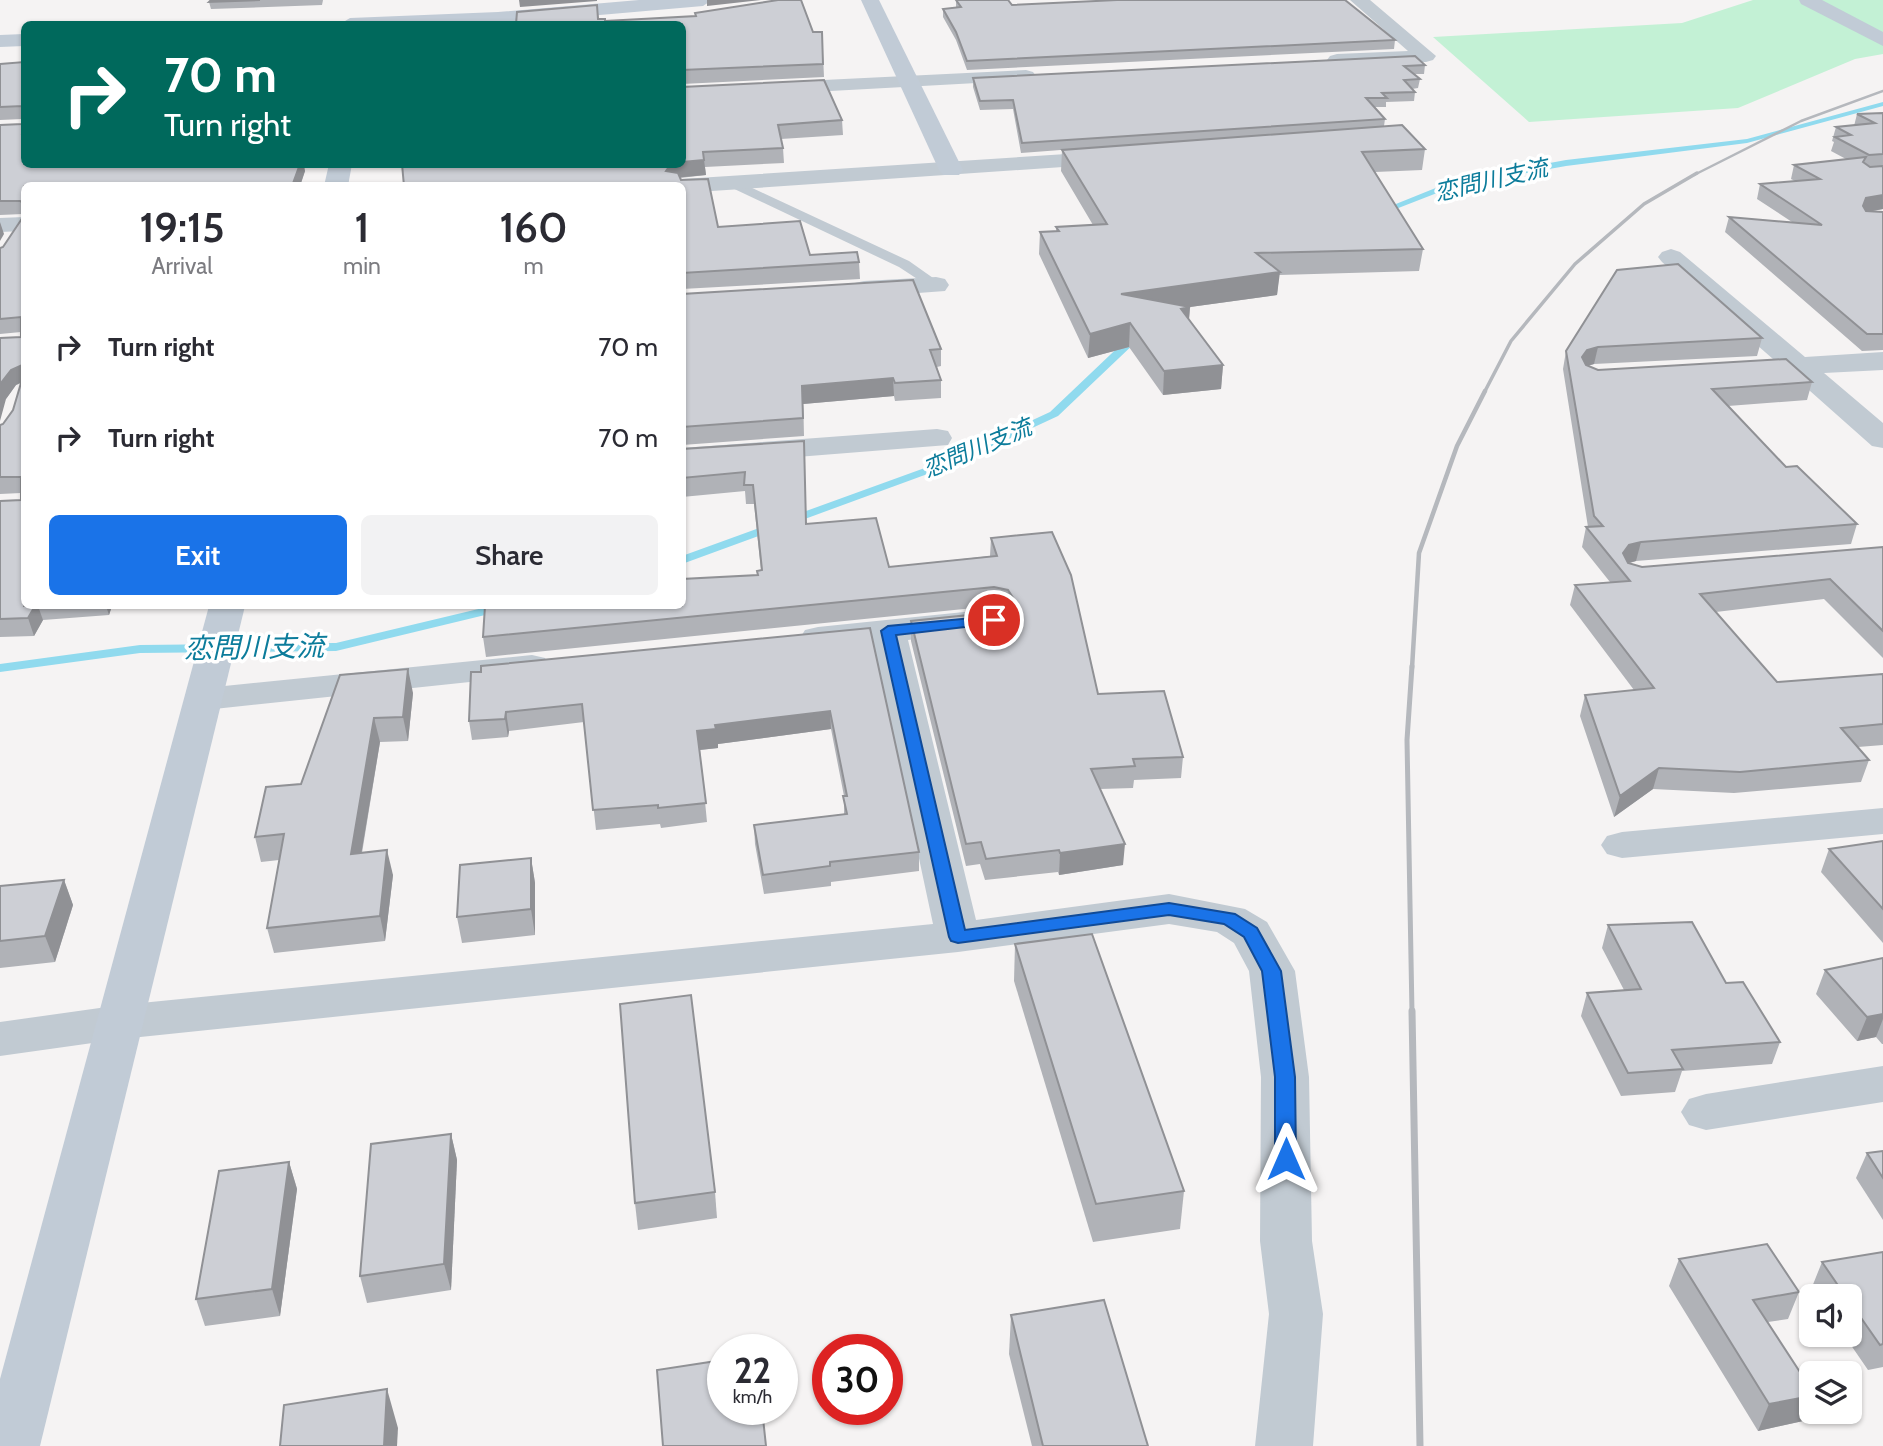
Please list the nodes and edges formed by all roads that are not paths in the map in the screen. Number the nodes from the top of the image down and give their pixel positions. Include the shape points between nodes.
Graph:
1 (383, 0) edge
2 (870, 0) edge
3 (1359, 0) edge
4 (1808, 0) edge
5 (709, 8) edge
6 (378, 21) edge
7 (438, 21) edge
8 (678, 21) edge
9 (21, 40) edge
10 (1883, 40) edge
11 (0, 41) edge
12 (1315, 61) edge
13 (1049, 75) edge
14 (910, 82) junction
15 (686, 93) edge
16 (1141, 156) edge
17 (672, 168) edge
18 (951, 170) junction
19 (733, 183) junction
20 (707, 184) junction
21 (686, 186) edge
22 (1671, 257) dead end
23 (936, 285) joint
24 (842, 291) edge
25 (1883, 361) edge
26 (1799, 368) junction
27 (1717, 371) edge
28 (937, 438) dead end
29 (1883, 439) edge
30 (686, 457) edge
31 (226, 609) edge
32 (994, 620) edge
33 (888, 631) junction
34 (779, 642) edge
35 (560, 663) edge
36 (205, 699) junction
37 (1883, 821) edge
38 (1622, 845) dead end
39 (958, 937) junction
40 (121, 1022) junction
41 (0, 1039) edge
42 (1883, 1084) edge
43 (1706, 1112) dead end
44 (10, 1446) edge
45 (1284, 1446) edge

1 - 6 street
2 - 14 street
3 - 12 street via 1426,56
4 - 10 street
5 - 7 street
5 - 8 street
9 - 11 street
13 - 14 street
14 - 15 street
14 - 18 street
16 - 18 street
17 - 20 street
18 - 19 street
19 - 20 street
19 - 23 lane via 904,264
20 - 21 street
22 - 26 street
23 - 24 street
25 - 26 street
26 - 27 street
26 - 29 street
28 - 30 street
31 - 36 street
32 - 33 street
33 - 34 street
33 - 39 street
35 - 36 street
36 - 40 street
37 - 38 street
39 - 40 street
39 - 45 street via 1169,909 1229,919 1251,933 1272,971 1285,1077 1286,1241 1296,1314
40 - 41 street
40 - 44 street
42 - 43 street

